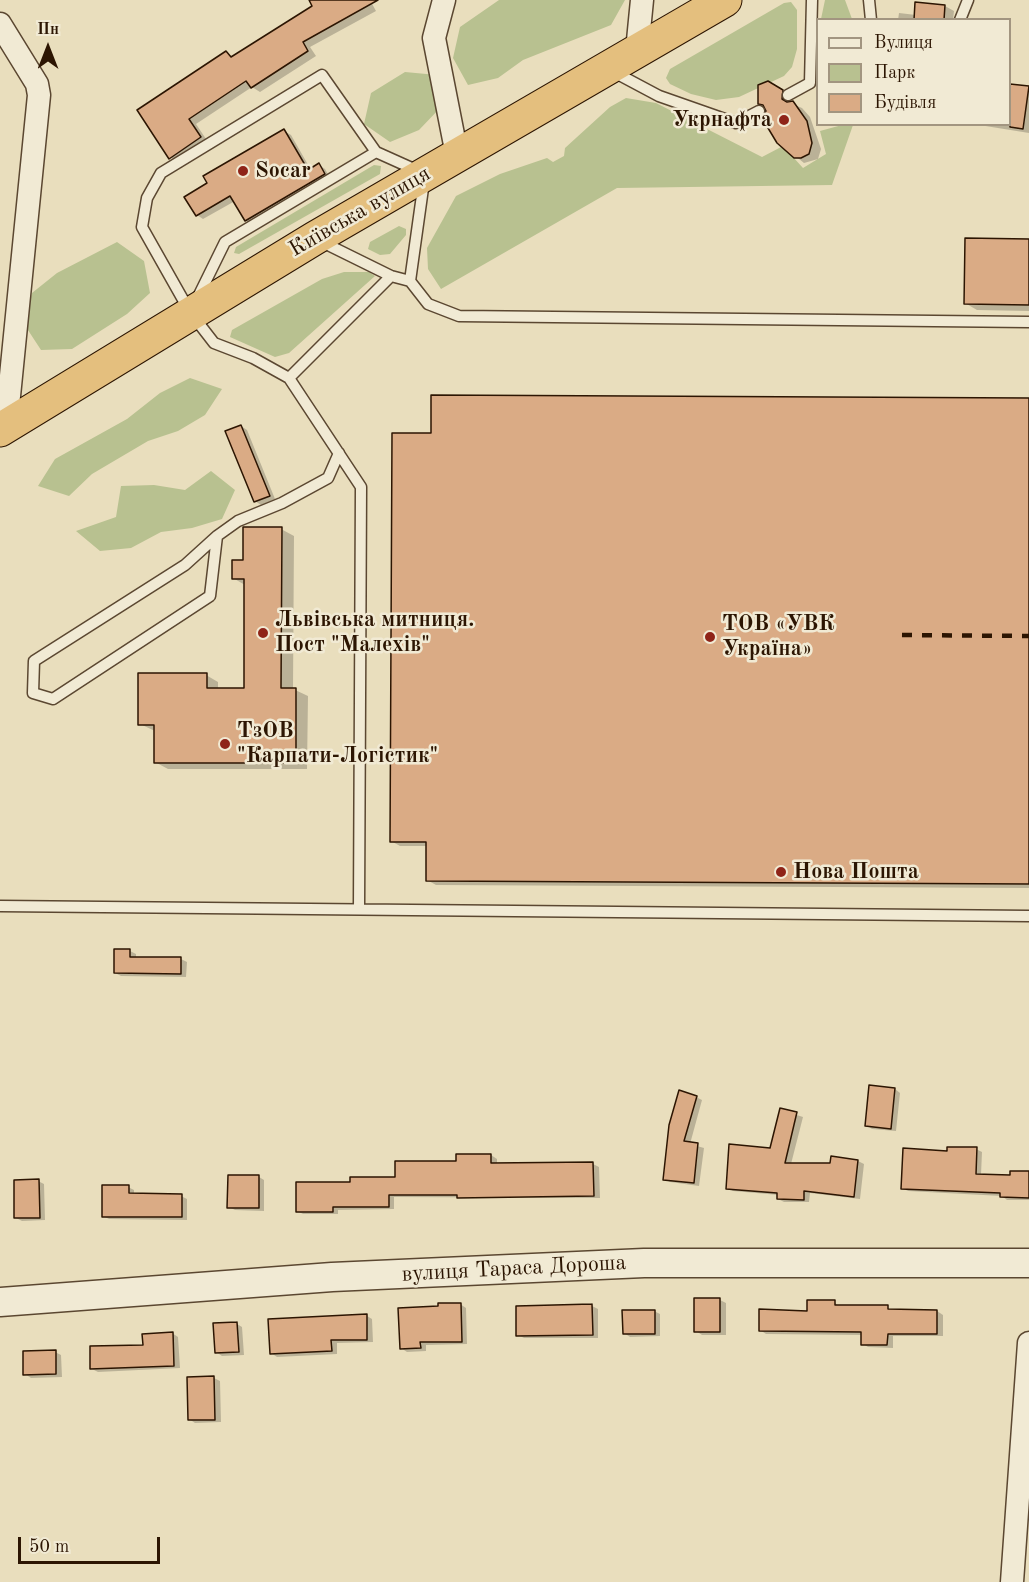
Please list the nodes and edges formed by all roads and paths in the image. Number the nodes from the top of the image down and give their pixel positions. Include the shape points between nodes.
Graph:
1 (444, 0) edge
2 (642, 0) edge
3 (724, 0) edge
4 (812, 0) edge
5 (869, 0) edge
6 (968, 0) edge
7 (871, 18) edge
8 (961, 18) edge
9 (0, 24) edge
10 (638, 51) junction
11 (606, 68) junction
12 (788, 95) dead end
13 (759, 111) dead end
14 (376, 152) junction
15 (457, 155) junction
16 (425, 174) junction
17 (315, 238) junction
18 (391, 276) junction
19 (410, 281) junction
20 (0, 308) edge
21 (190, 312) junction
22 (1029, 322) edge
23 (16, 328) junction
24 (289, 378) junction
25 (3, 428) edge
26 (339, 453) junction
27 (217, 536) junction
28 (0, 906) edge
29 (359, 909) junction
30 (1029, 916) edge
31 (1029, 1263) edge
32 (0, 1302) edge
33 (1029, 1343) edge
34 (1012, 1582) edge

1 - 15 street via 435,38
2 - 10 street
3 - 10 highway, Київська вулиця
4 - 12 lane via 810,83
5 - 7 lane
6 - 8 lane
9 - 23 street via 38,84 39,95
10 - 11 highway, Київська вулиця
11 - 13 lane via 659,96 736,123
11 - 15 highway, Київська вулиця
14 - 16 lane
14 - 21 lane via 225,242
14 - 21 lane via 322,75 161,173 147,198 142,227
15 - 16 highway, Київська вулиця
16 - 17 highway, Київська вулиця
16 - 19 lane
17 - 18 lane
17 - 21 highway, Київська вулиця
18 - 19 lane
18 - 24 lane
19 - 22 lane via 428,304 459,316
20 - 23 street
21 - 24 lane via 214,343
21 - 25 highway, Київська вулиця
23 - 25 street
24 - 26 lane
26 - 27 lane via 328,478 238,521
26 - 29 lane via 361,486
27 - 27 lane via 185,565 34,661 33,693 53,699 210,596
28 - 29 lane
29 - 30 lane
31 - 32 street, вулиця Тараса Дороша via 644,1263 286,1280
33 - 34 street

